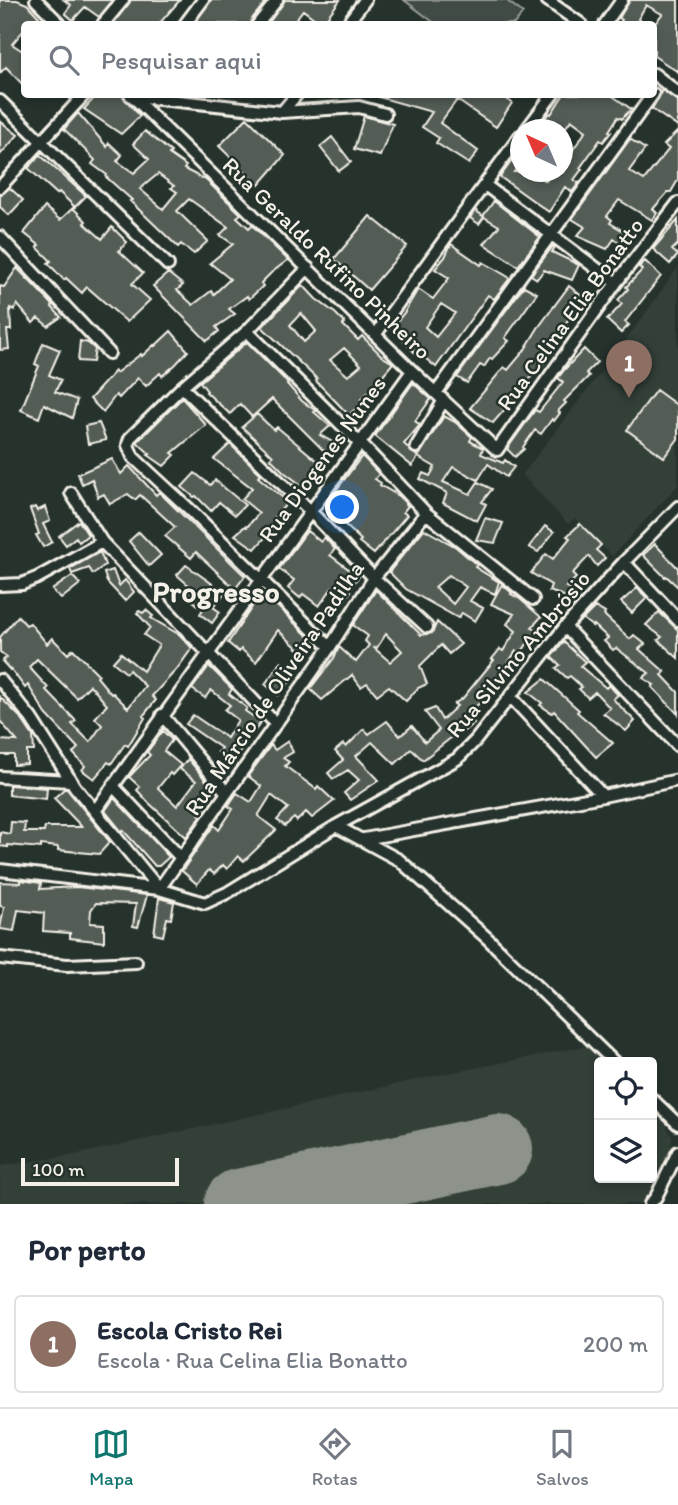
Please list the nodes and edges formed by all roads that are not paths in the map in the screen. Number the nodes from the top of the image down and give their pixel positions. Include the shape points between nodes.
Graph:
1 (36, 0) edge
2 (123, 0) edge
3 (203, 0) edge
4 (277, 0) edge
5 (365, 0) edge
6 (547, 0) edge
7 (622, 0) edge
8 (57, 21) edge
9 (106, 21) edge
10 (187, 21) edge
11 (260, 21) edge
12 (349, 21) edge
13 (577, 21) edge
14 (607, 21) edge
15 (658, 78) edge
16 (678, 93) edge
17 (81, 98) edge
18 (134, 98) edge
19 (185, 98) edge
20 (294, 98) edge
21 (550, 98) edge
22 (650, 98) edge
23 (203, 99) edge
24 (0, 101) edge
25 (282, 112) junction
26 (385, 114) dead end
27 (534, 119) edge
28 (41, 140) junction
29 (510, 150) edge
30 (485, 185) junction
31 (0, 187) edge
32 (678, 203) edge
33 (551, 234) junction
34 (0, 237) edge
35 (168, 265) dead end
36 (308, 268) junction
37 (616, 283) junction
38 (247, 331) junction
39 (375, 335) junction
40 (108, 353) dead end
41 (412, 371) junction
42 (183, 387) junction
43 (440, 397) junction
44 (361, 444) junction
45 (416, 447) dead end
46 (497, 450) joint
47 (71, 493) dead end
48 (678, 507) edge
49 (310, 511) junction
50 (426, 513) junction
51 (102, 542) junction
52 (624, 562) junction
53 (374, 578) junction
54 (262, 580) junction
55 (0, 585) edge
56 (533, 598) dead end
57 (678, 620) edge
58 (427, 627) dead end
59 (565, 627) junction
60 (330, 647) junction
61 (209, 651) junction
62 (0, 680) edge
63 (510, 696) junction
64 (162, 715) junction
65 (275, 723) junction
66 (678, 747) edge
67 (0, 777) edge
68 (678, 780) edge
69 (70, 781) junction
70 (113, 786) junction
71 (227, 793) junction
72 (603, 796) junction
73 (95, 811) junction
74 (336, 826) junction
75 (364, 839) junction
76 (181, 858) junction
77 (0, 870) edge
78 (159, 888) junction
79 (0, 958) edge
80 (136, 962) dead end
81 (609, 1057) edge
82 (657, 1104) edge
83 (678, 1124) edge
84 (678, 1152) edge
85 (650, 1204) edge

1 - 8 street
2 - 9 street
3 - 10 street
4 - 11 street
5 - 12 street
6 - 13 street
7 - 14 street
15 - 16 street
17 - 28 street
18 - 36 street, Rua Geraldo Rufino Pinheiro
19 - 23 street
20 - 25 street
21 - 27 street
22 - 33 street
23 - 25 street
24 - 28 street
25 - 26 street via 359,107
28 - 31 street
28 - 35 street
29 - 30 street
30 - 33 street
30 - 39 street
32 - 37 street, Rua Celina Elia Bonatto
33 - 37 street
33 - 43 street
34 - 40 street
36 - 38 street
36 - 39 street, Rua Geraldo Rufino Pinheiro
37 - 46 street, Rua Celina Elia Bonatto
38 - 42 street
38 - 44 street
39 - 41 street, Rua Geraldo Rufino Pinheiro
41 - 43 street, Rua Geraldo Rufino Pinheiro
41 - 44 street, Rua Diogenes Nunes
42 - 49 street
42 - 54 street via 128,445 133,457
43 - 45 street
43 - 46 street, Rua Geraldo Rufino Pinheiro
44 - 49 street, Rua Diogenes Nunes
44 - 50 street
47 - 51 street
48 - 52 street, Rua Silvino Ambrósio
49 - 53 street
49 - 54 street, Rua Diogenes Nunes
50 - 53 street, Rua Márcio de Oliveira Padilha
50 - 56 street
51 - 55 street via 37,578
51 - 61 street
52 - 57 street
52 - 59 street, Rua Silvino Ambrósio
53 - 58 street
53 - 60 street, Rua Márcio de Oliveira Padilha
54 - 60 street
54 - 61 street, Rua Diogenes Nunes
59 - 63 street, Rua Silvino Ambrósio
59 - 66 street
60 - 65 street, Rua Márcio de Oliveira Padilha
61 - 64 street, Rua Diogenes Nunes
61 - 65 street
62 - 69 street via 31,718
63 - 72 street
63 - 74 street, Rua Silvino Ambrósio via 457,759
64 - 70 street, Rua Diogenes Nunes
64 - 71 street
65 - 71 street, Rua Márcio de Oliveira Padilha
67 - 69 street
68 - 72 street
69 - 73 street
70 - 73 street, Rua Diogenes Nunes
70 - 76 street
71 - 76 street, Rua Márcio de Oliveira Padilha
72 - 75 street
73 - 78 street
74 - 75 street
74 - 78 street, Rua Silvino Ambrósio via 205,903
75 - 81 street via 399,860
76 - 78 street, Rua Márcio de Oliveira Padilha
77 - 78 street, Rua Silvino Ambrósio
79 - 80 street via 67,965
82 - 83 street
84 - 85 street

